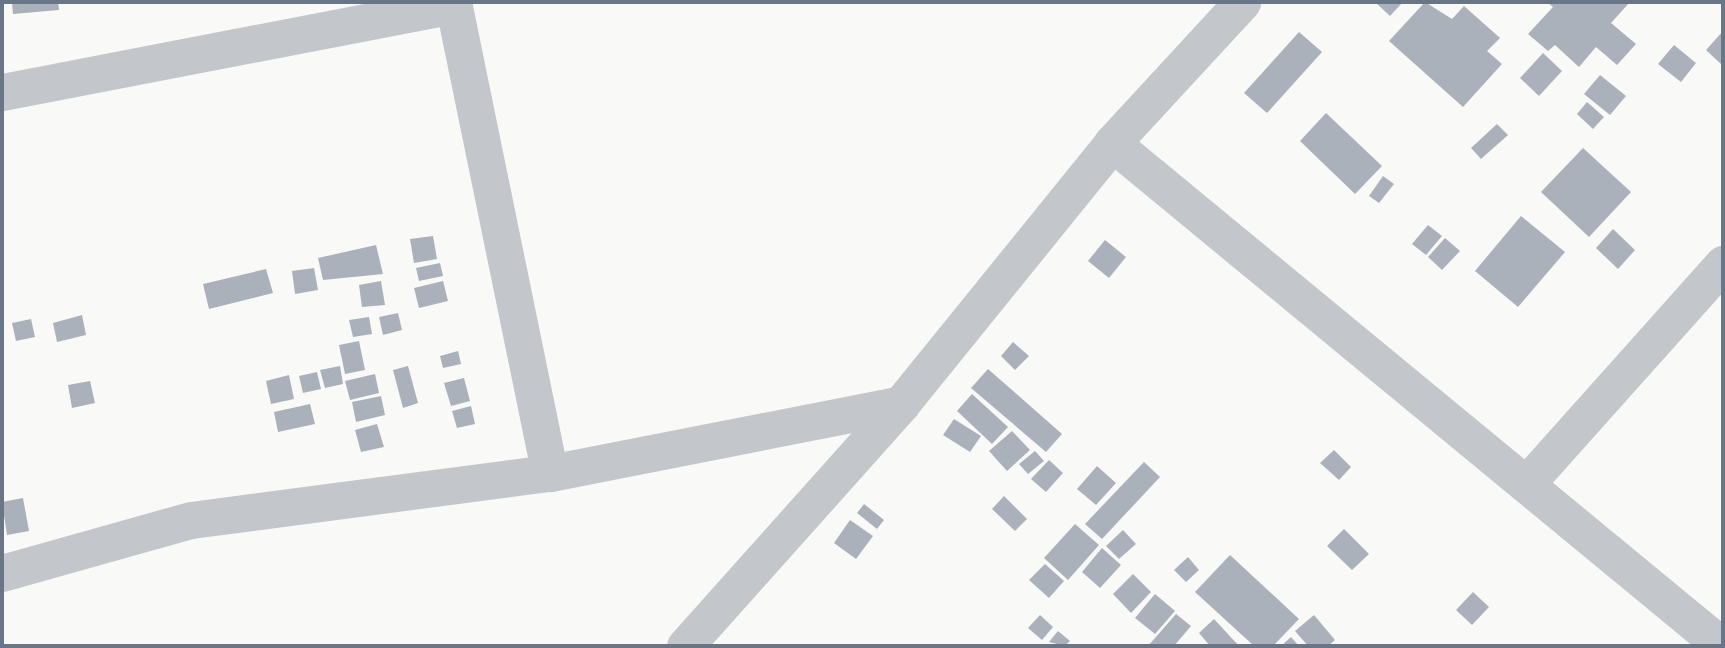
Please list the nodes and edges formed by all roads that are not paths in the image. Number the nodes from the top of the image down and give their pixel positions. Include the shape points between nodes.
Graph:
1 (1242, 2) edge
2 (454, 3) edge
3 (2, 92) edge
4 (1112, 143) junction
5 (1723, 264) edge
6 (901, 404) junction
7 (550, 472) junction
8 (1527, 483) junction
9 (2, 573) edge
10 (685, 646) edge
11 (1722, 646) edge

1 - 4 street
2 - 3 street
2 - 7 street
4 - 6 street
4 - 8 street
5 - 8 street
6 - 7 street
6 - 10 street
7 - 9 street via 191,520
8 - 11 street

